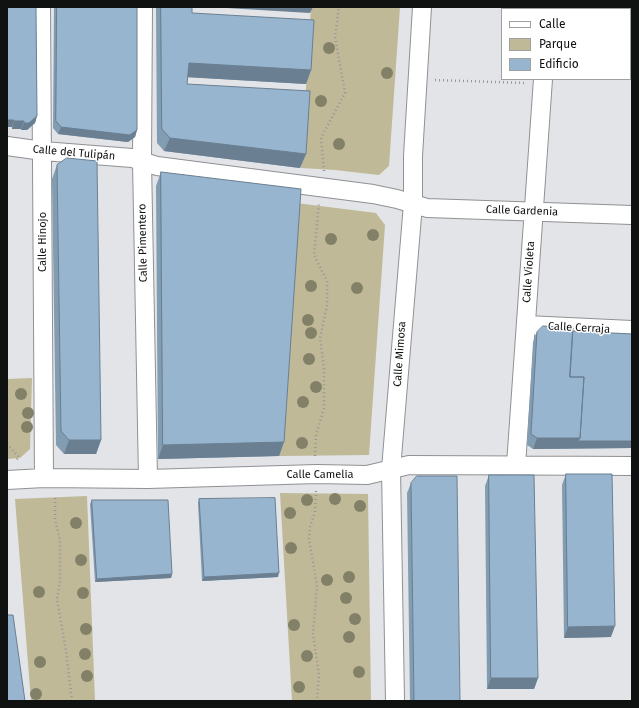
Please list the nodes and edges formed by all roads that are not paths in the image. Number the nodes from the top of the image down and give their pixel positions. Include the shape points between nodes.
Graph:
1 (41, 7) edge
2 (143, 7) edge
3 (422, 7) edge
4 (543, 81) edge
5 (7, 146) edge
6 (43, 151) junction
7 (142, 161) junction
8 (413, 204) junction
9 (533, 211) junction
10 (632, 215) edge
11 (526, 325) junction
12 (632, 330) edge
13 (516, 466) junction
14 (632, 466) edge
15 (391, 470) junction
16 (9, 473) edge
17 (44, 478) junction
18 (148, 479) junction
19 (394, 701) edge

1 - 6 street, Calle Hinojo
2 - 7 street, Calle Pimentero
3 - 8 street, Calle Mimosa via 413,156
4 - 9 street, Calle Violeta
5 - 6 street, Calle del Tulipán
6 - 7 street, Calle del Tulipán
6 - 17 street, Calle Hinojo
7 - 8 street, Calle del Tulipán via 157,166 373,194
7 - 18 street, Calle Pimentero
8 - 9 street, Calle Gardenia via 427,208
8 - 15 street, Calle Mimosa
9 - 10 street, Calle Gardenia
9 - 11 street, Calle Violeta
11 - 12 street, Calle Cerraja
11 - 13 street, Calle Violeta
13 - 14 street, Calle Camelia
13 - 15 street, Calle Camelia via 409,465
15 - 18 street, Calle Camelia via 367,475
15 - 19 street, Calle Mimosa
16 - 17 street, Calle Camelia
17 - 18 street, Calle Camelia

